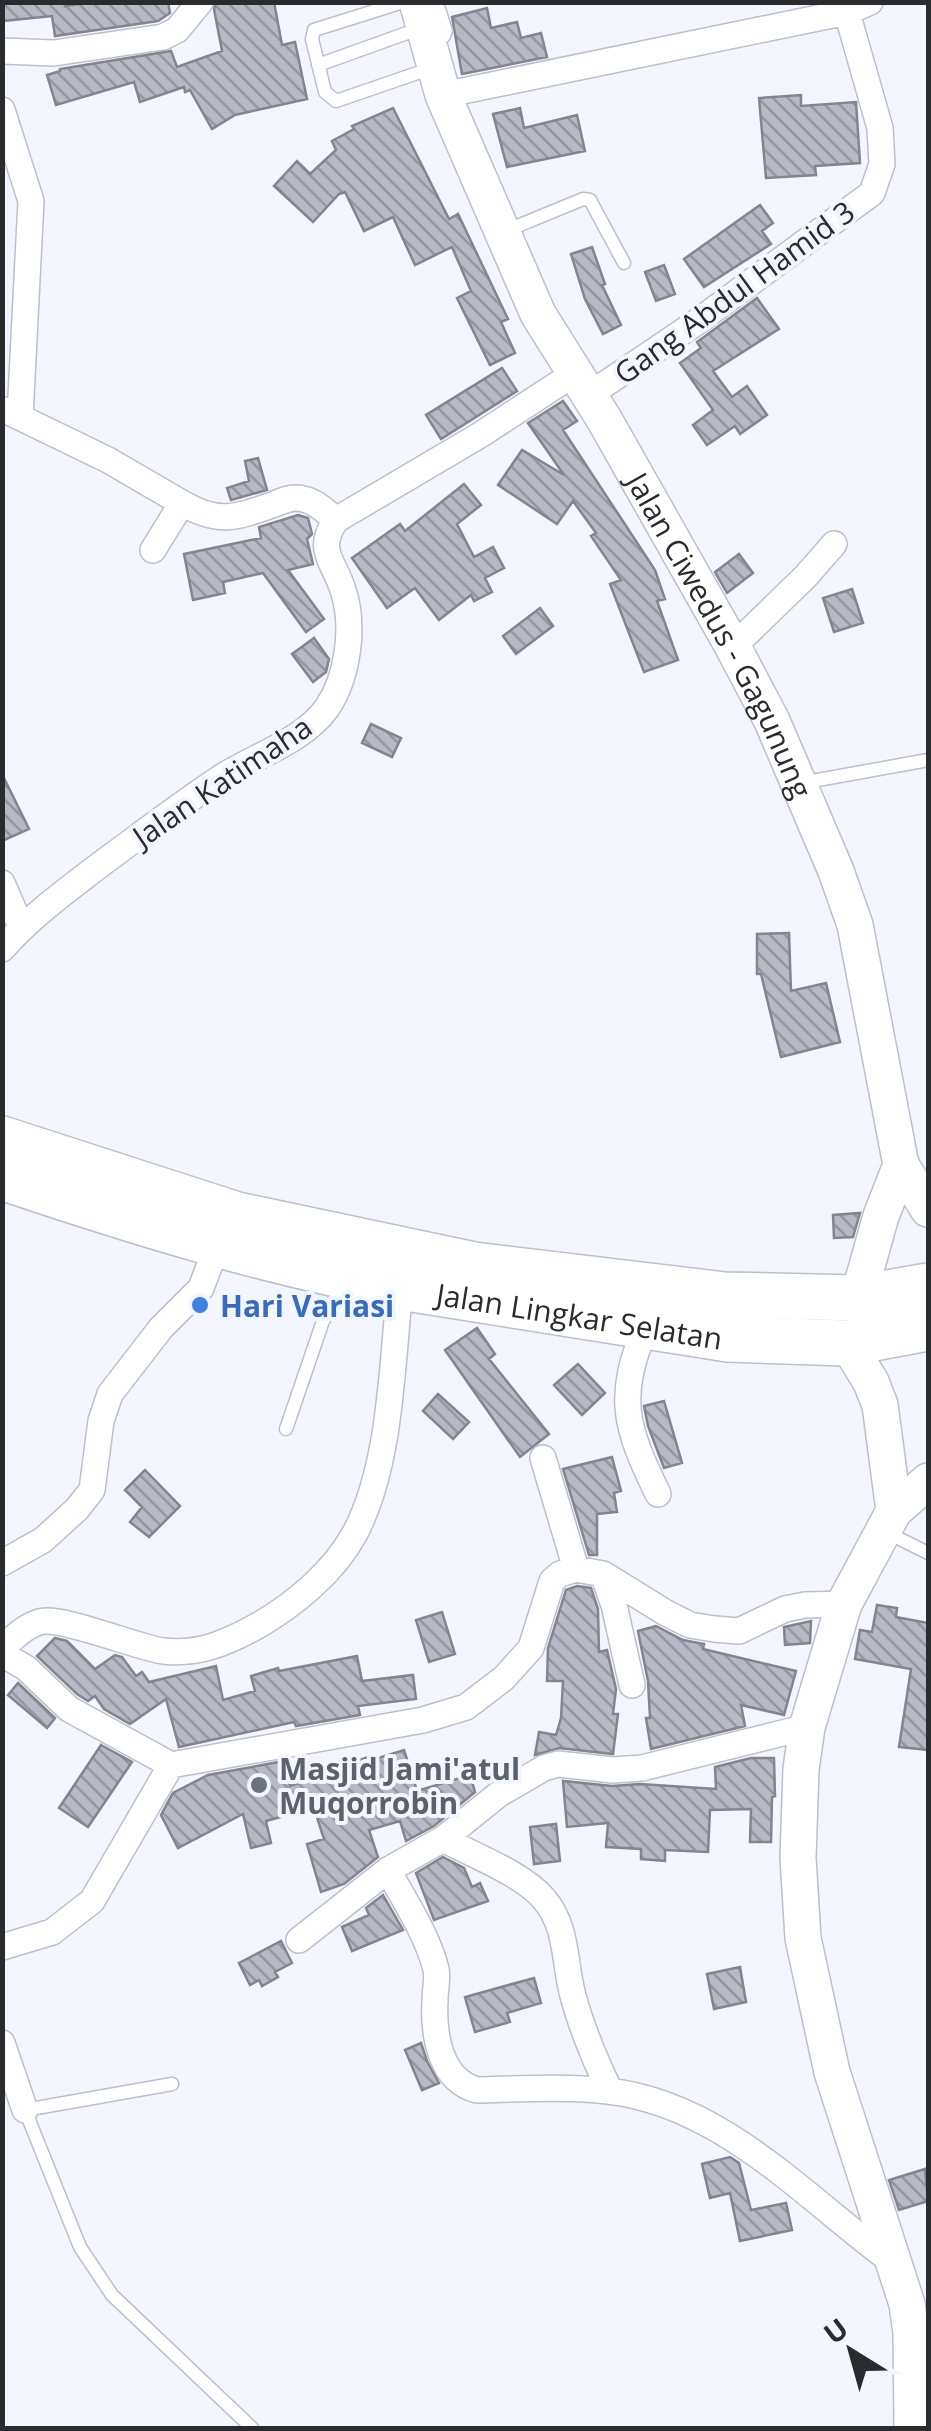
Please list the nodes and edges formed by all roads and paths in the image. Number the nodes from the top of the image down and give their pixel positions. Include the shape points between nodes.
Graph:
1 (200, 2) edge
2 (854, 6) edge
3 (424, 35) edge
4 (2, 51) edge
5 (318, 64) junction
6 (2, 110) edge
7 (500, 232) junction
8 (624, 263) dead end
9 (582, 384) junction
10 (11, 412) edge
11 (182, 502) junction
12 (336, 520) junction
13 (834, 544) dead end
14 (154, 550) dead end
15 (733, 646) junction
16 (928, 760) edge
17 (798, 783) junction
18 (2, 883) edge
19 (21, 927) junction
20 (2, 949) edge
21 (18, 1163) edge
22 (901, 1165) junction
23 (87, 1184) junction
24 (928, 1208) edge
25 (218, 1244) junction
26 (354, 1260) junction
27 (928, 1286) edge
28 (400, 1288) junction
29 (858, 1298) junction
30 (646, 1326) junction
31 (928, 1328) edge
32 (847, 1343) junction
33 (286, 1429) dead end
34 (543, 1458) dead end
35 (928, 1481) edge
36 (658, 1494) dead end
37 (889, 1521) junction
38 (928, 1553) edge
39 (2, 1563) edge
40 (576, 1569) junction
41 (603, 1574) junction
42 (844, 1604) junction
43 (2, 1651) edge
44 (632, 1685) dead end
45 (808, 1727) junction
46 (171, 1765) junction
47 (444, 1839) junction
48 (388, 1870) junction
49 (300, 1940) dead end
50 (2, 1947) edge
51 (2, 2043) edge
52 (172, 2084) dead end
53 (610, 2091) junction
54 (25, 2110) junction
55 (894, 2263) junction
56 (252, 2428) edge
57 (912, 2428) edge

1 - 4 street via 163,37 54,54
2 - 3 street
2 - 9 street, Gang Abdul Hamid 3 via 880,128 882,164 872,193 696,322
3 - 5 lane
3 - 5 lane via 314,30
3 - 5 lane via 336,101 325,92
3 - 7 street, Jalan Ciwedus - Gagunung
6 - 10 street via 30,201
7 - 8 lane via 590,200
7 - 9 street, Jalan Ciwedus - Gagunung via 538,314
9 - 12 street
9 - 15 street, Jalan Ciwedus - Gagunung
10 - 11 street
11 - 12 street via 222,518 305,499
11 - 14 street
12 - 19 street, Jalan Katimaha via 326,534 326,550 344,591 347,653 326,710 160,820
13 - 15 street
15 - 17 street, Jalan Ciwedus - Gagunung
16 - 17 lane
17 - 22 street, Jalan Ciwedus - Gagunung via 855,925
18 - 19 street
19 - 20 street, Jalan Katimaha
21 - 23 highway, Jalan Lingkar Selatan
22 - 24 street
22 - 29 street
23 - 25 highway, Jalan Lingkar Selatan
23 - 26 highway, Jalan Lingkar Selatan via 237,1215
25 - 26 highway, Jalan Lingkar Selatan
25 - 39 street via 201,1288 160,1328 110,1394 92,1490 44,1540
26 - 28 highway, Jalan Lingkar Selatan
26 - 29 highway, Jalan Lingkar Selatan via 474,1265 725,1295
26 - 33 lane via 323,1321
27 - 29 highway, Jalan Lingkar Selatan
28 - 30 highway, Jalan Lingkar Selatan
28 - 43 street via 373,1484 354,1534 326,1573 280,1613 219,1647 167,1652 41,1620
30 - 32 highway, Jalan Lingkar Selatan via 728,1340
30 - 36 street via 628,1380 628,1408 636,1448
31 - 32 highway, Jalan Lingkar Selatan
32 - 37 street via 880,1405
34 - 40 street
35 - 37 street
37 - 38 lane
37 - 42 street
40 - 41 street
40 - 46 street via 552,1582 531,1648 466,1707
41 - 42 street via 701,1628 739,1630 805,1604
41 - 44 street
42 - 45 street
43 - 46 street via 69,1709
45 - 47 street via 642,1768 558,1764 513,1785
45 - 55 street via 798,1858 803,1938 832,2072
46 - 50 street via 92,1901 52,1932
47 - 48 street
47 - 53 street via 544,1899 560,1925 581,2024
48 - 49 street
48 - 53 street via 428,1944 437,1974 437,2037 459,2085
51 - 54 street
52 - 54 lane
53 - 55 street via 673,2108 753,2150
54 - 56 lane via 80,2247 112,2295
55 - 57 street via 911,2333

